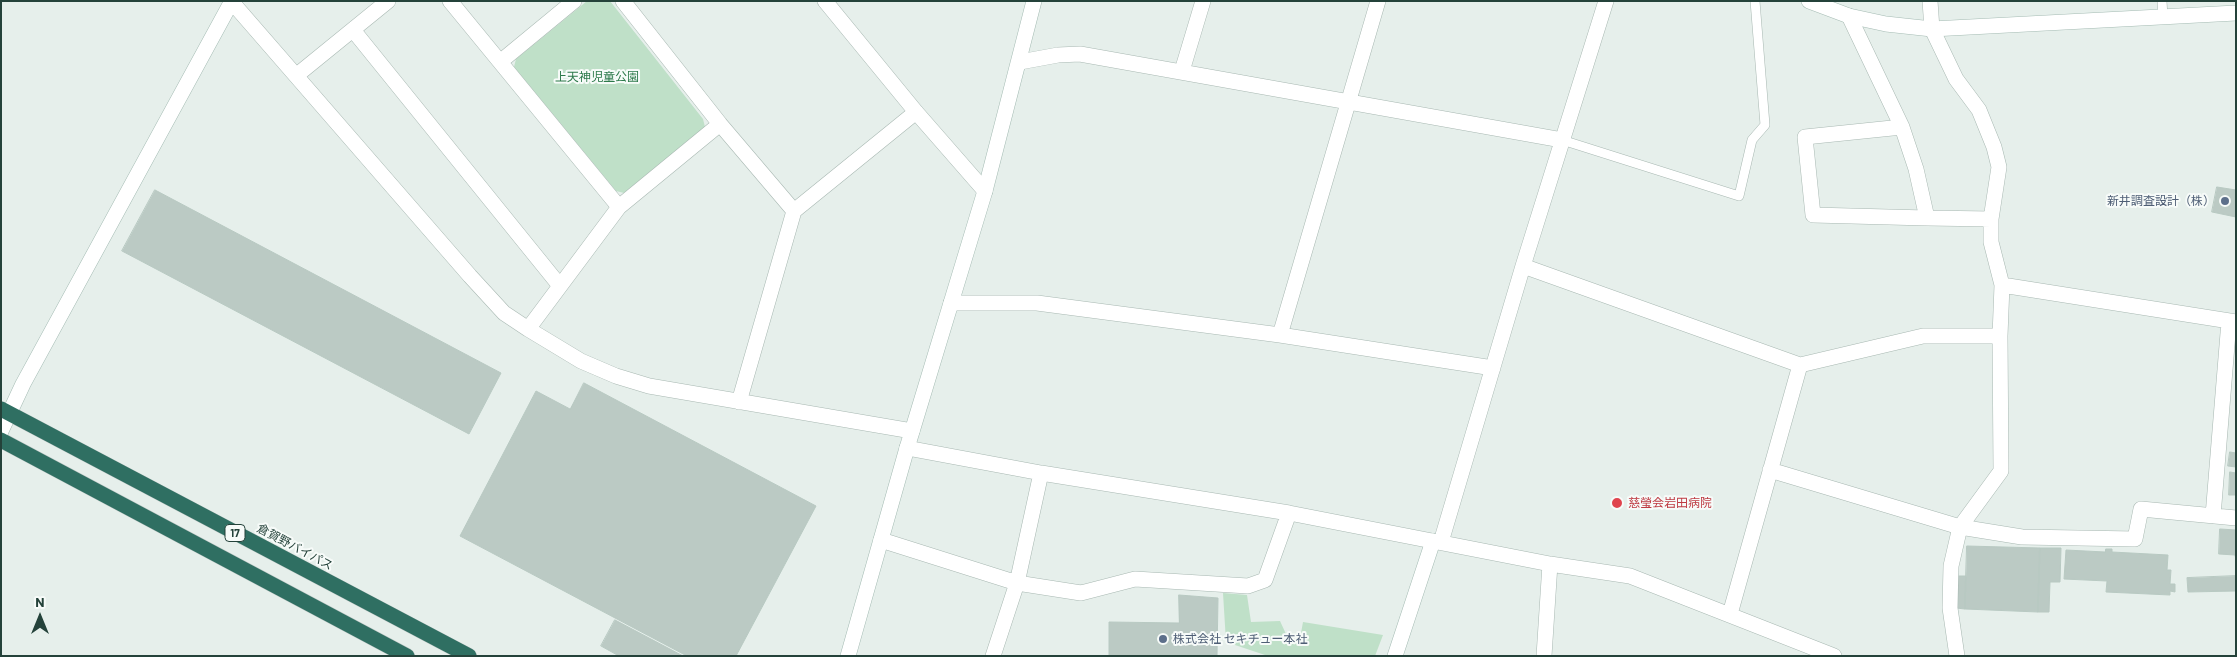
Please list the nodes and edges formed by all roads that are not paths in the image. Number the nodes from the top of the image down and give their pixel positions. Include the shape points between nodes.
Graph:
1 (231, 1) edge
2 (388, 1) edge
3 (450, 1) edge
4 (574, 1) edge
5 (623, 1) edge
6 (825, 1) edge
7 (1034, 1) edge
8 (1203, 1) edge
9 (1378, 1) edge
10 (1606, 1) edge
11 (1755, 1) edge
12 (1809, 1) edge
13 (1930, 1) edge
14 (2162, 1) edge
15 (2236, 13) edge
16 (1849, 16) junction
17 (2163, 17) junction
18 (1932, 29) junction
19 (353, 30) junction
20 (500, 62) junction
21 (1020, 62) junction
22 (1182, 71) junction
23 (296, 75) junction
24 (1350, 102) junction
25 (916, 112) junction
26 (720, 124) junction
27 (1902, 127) junction
28 (1562, 140) junction
29 (985, 191) junction
30 (618, 207) junction
31 (794, 211) junction
32 (1926, 218) junction
33 (1991, 219) junction
34 (1523, 266) junction
35 (2002, 285) junction
36 (560, 286) junction
37 (951, 303) junction
38 (2232, 322) edge
39 (528, 329) junction
40 (1280, 335) junction
41 (2000, 336) junction
42 (1800, 365) junction
43 (1493, 368) junction
44 (739, 402) junction
45 (5, 411) edge
46 (1, 431) edge
47 (912, 431) junction
48 (1, 440) edge
49 (907, 448) junction
50 (1770, 470) junction
51 (1041, 474) junction
52 (1289, 513) junction
53 (2213, 516) junction
54 (2236, 518) edge
55 (1960, 527) junction
56 (881, 540) junction
57 (1437, 542) junction
58 (1550, 564) junction
59 (1017, 583) junction
60 (1730, 614) junction
61 (407, 656) edge
62 (469, 656) edge
63 (848, 656) edge
64 (993, 656) edge
65 (1395, 656) edge
66 (1544, 656) edge
67 (1834, 656) edge
68 (1957, 656) edge

1 - 23 street
1 - 45 street
2 - 19 street
3 - 20 street
4 - 20 street
5 - 26 street
6 - 25 street
7 - 21 street
8 - 22 street
9 - 24 street
10 - 28 street
11 - 28 lane via 1765,125 1752,140 1739,196
12 - 16 street
13 - 18 street
14 - 17 lane
15 - 17 street
16 - 18 street
16 - 27 street
17 - 18 street
18 - 33 street via 1956,80 1979,110 1994,146 1999,167
19 - 23 street
19 - 36 street
20 - 30 street
21 - 22 street via 1080,54
21 - 29 street
22 - 24 street
23 - 39 street via 470,276 504,313
24 - 28 street
24 - 40 street
25 - 29 street
25 - 31 street
26 - 30 street
26 - 31 street
27 - 32 street via 1916,169
27 - 32 street via 1805,137 1812,215
28 - 34 street
29 - 37 street
30 - 36 street
31 - 44 street
32 - 33 street
33 - 35 street via 1991,242
34 - 42 street
34 - 43 street
35 - 38 street
35 - 41 street
36 - 39 street
37 - 40 street via 1037,303
37 - 47 street
38 - 53 street
39 - 44 street via 581,361 616,376 650,386
40 - 43 street
41 - 42 street via 1923,336
41 - 55 street via 2001,471
42 - 50 street
43 - 57 street
44 - 47 street
45 - 46 street
45 - 62 highway, 倉賀野バイパス / 17
47 - 49 street
48 - 61 highway, 17
49 - 51 street
49 - 56 street
50 - 55 street
50 - 60 street
51 - 52 street
51 - 59 street
52 - 57 street
52 - 59 street via 1265,580 1248,586 1134,579 1082,594
53 - 54 street
53 - 55 street via 2141,509 2134,539 2022,537
55 - 68 street via 1951,566 1950,608
56 - 59 street
56 - 63 street
57 - 58 street
57 - 65 street
58 - 60 street via 1630,576
58 - 66 street
59 - 64 street
60 - 67 street

